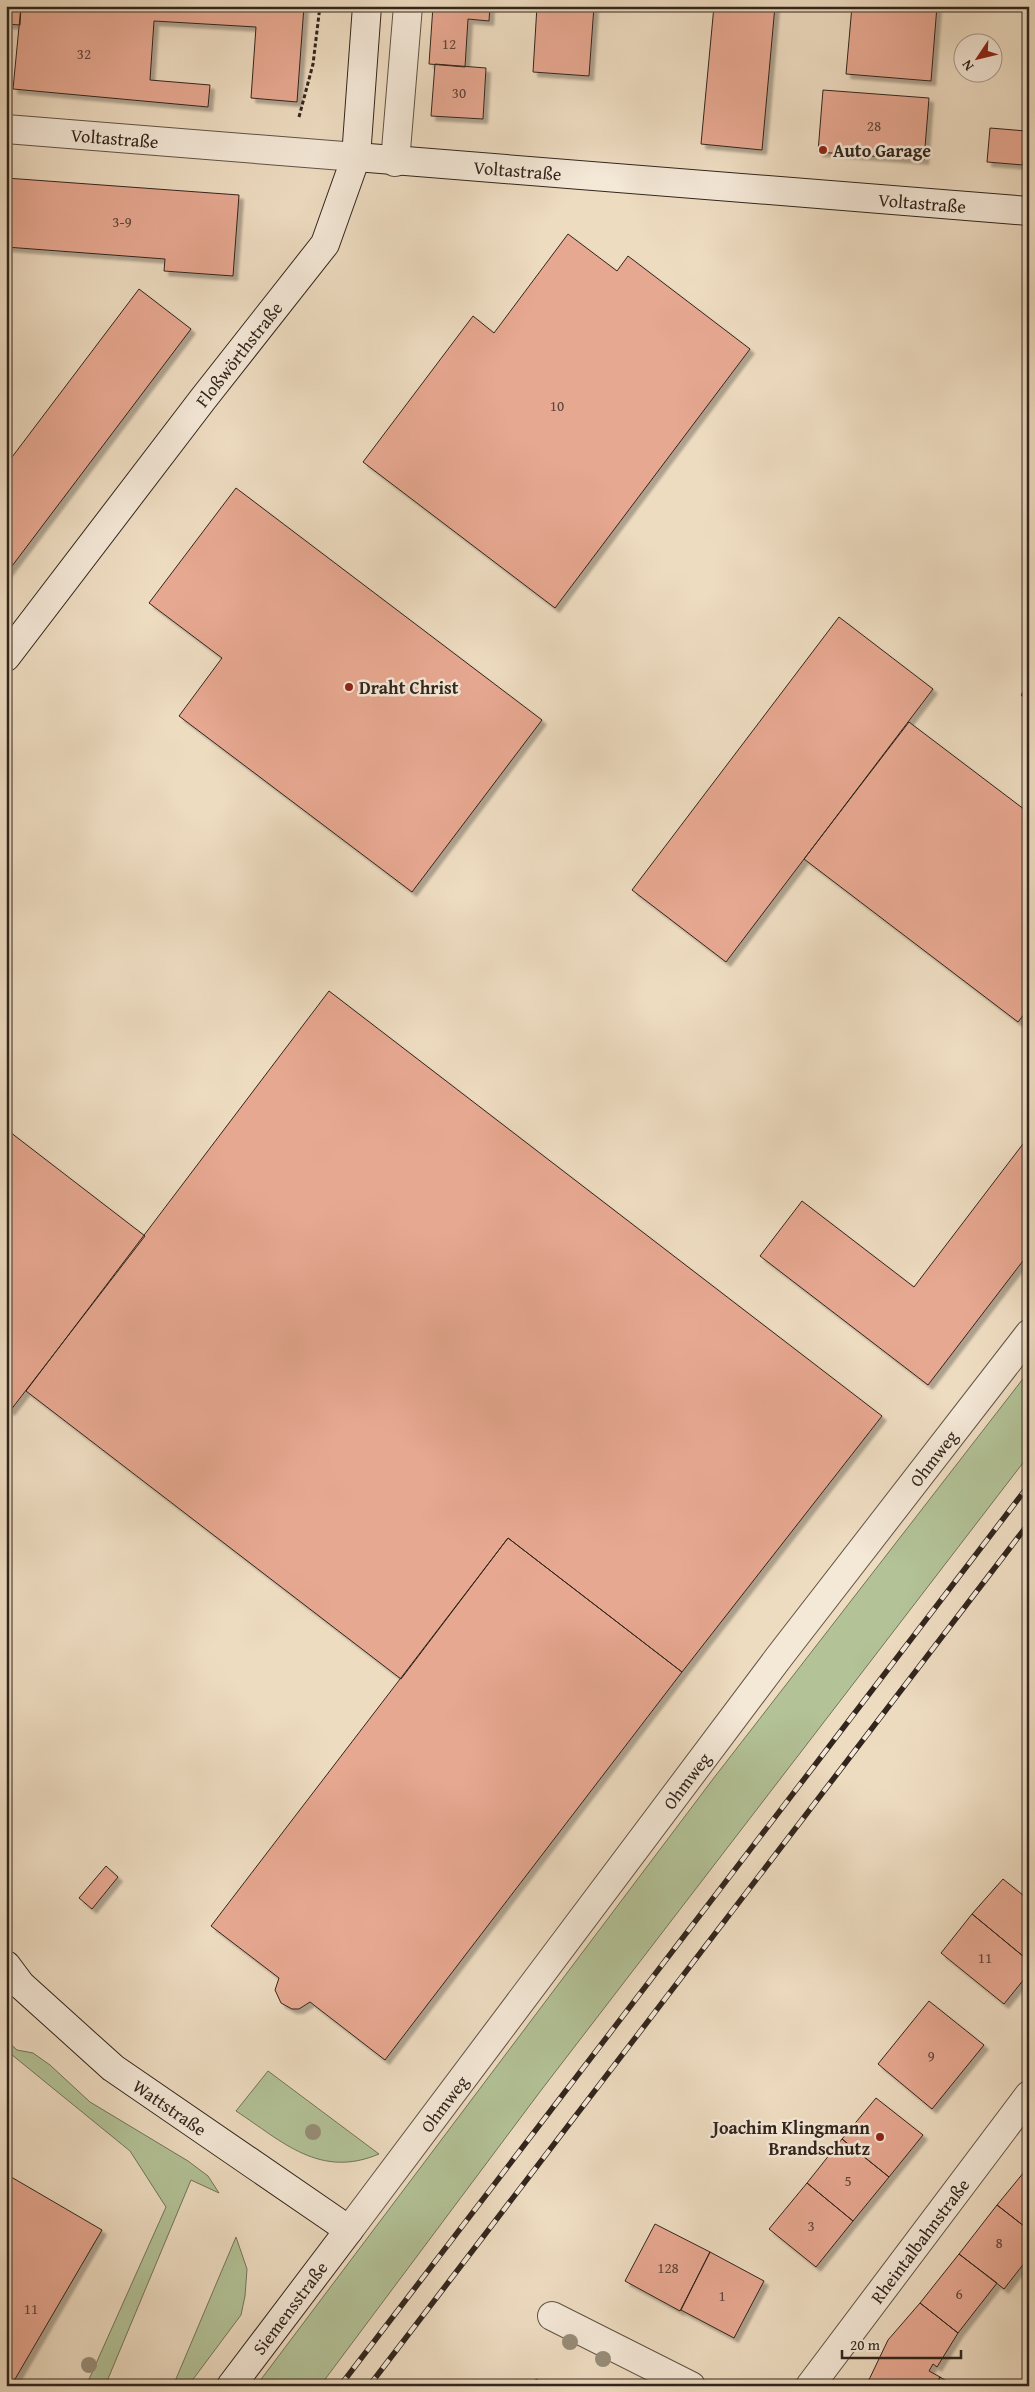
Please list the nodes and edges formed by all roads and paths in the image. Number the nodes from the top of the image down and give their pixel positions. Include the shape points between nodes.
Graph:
1 (320, 6) edge
2 (367, 6) edge
3 (408, 6) edge
4 (6, 130) edge
5 (290, 152) junction
6 (356, 157) junction
7 (395, 162) junction
8 (1029, 211) edge
9 (6, 657) edge
10 (1029, 1334) edge
11 (6, 1965) edge
12 (1029, 2095) edge
13 (349, 2230) junction
14 (552, 2316) dead end
15 (231, 2386) edge
16 (691, 2386) edge
17 (810, 2386) edge

1 - 5 path via 313,64
2 - 6 street, Floßwörthstraße
3 - 7 street
4 - 5 street, Voltastraße
5 - 6 street, Voltastraße
6 - 7 street, Voltastraße
6 - 9 street, Floßwörthstraße via 325,244
7 - 8 street, Voltastraße
10 - 13 street, Ohmweg via 779,1657
11 - 13 street, Wattstraße via 21,1985 113,2068
12 - 17 street, Rheintalbahnstraße
13 - 15 street, Siemensstraße
14 - 16 street

